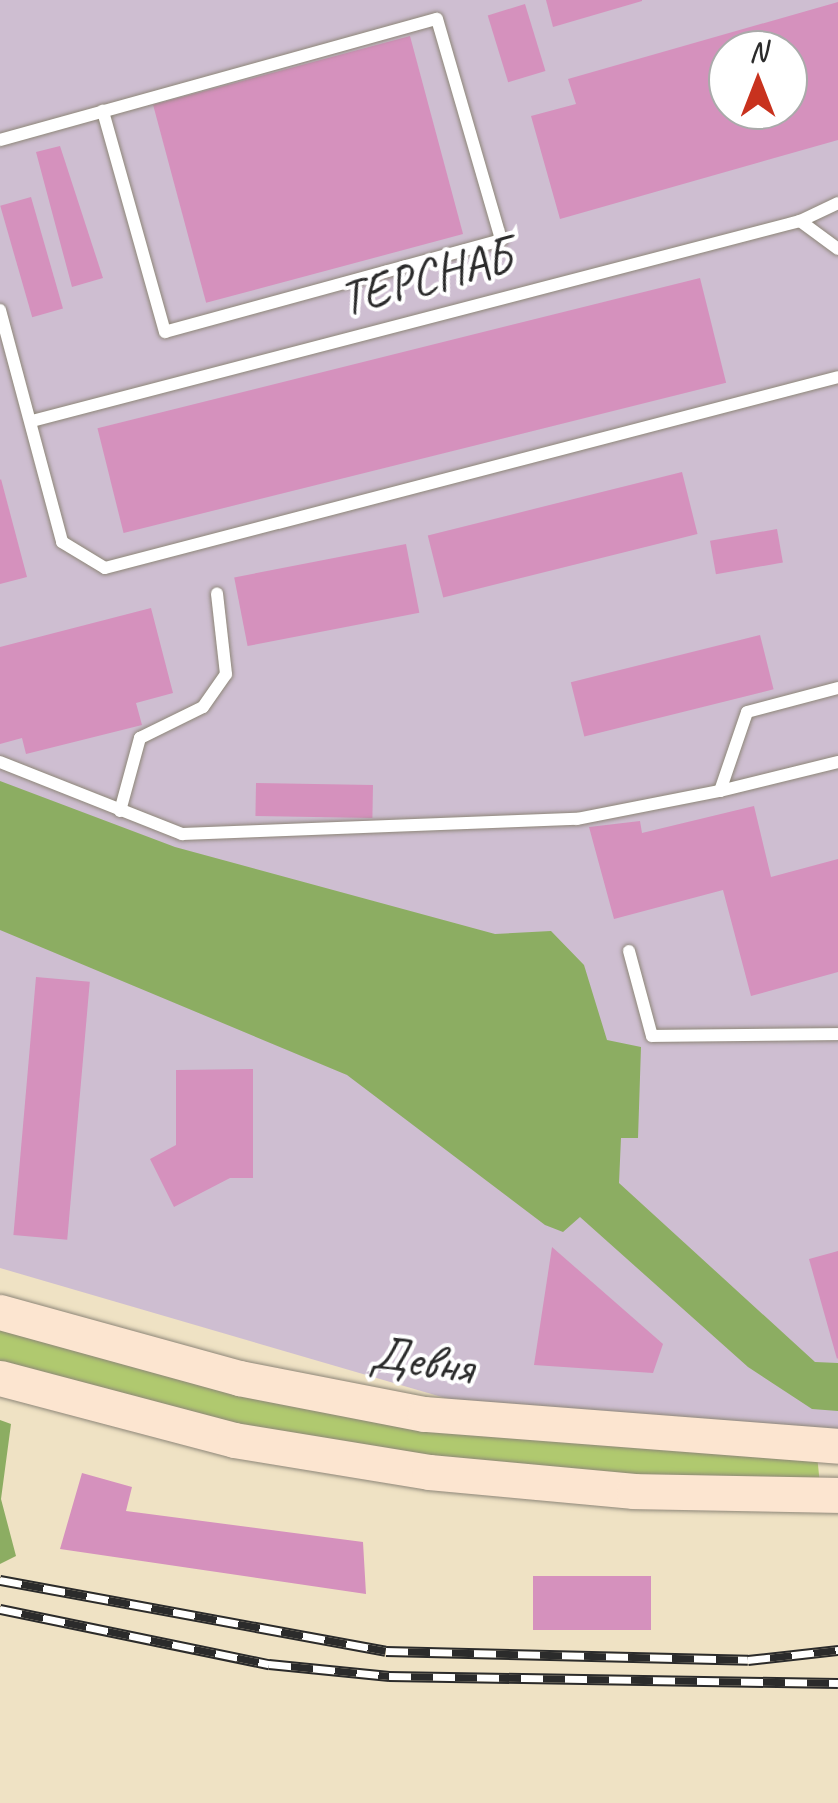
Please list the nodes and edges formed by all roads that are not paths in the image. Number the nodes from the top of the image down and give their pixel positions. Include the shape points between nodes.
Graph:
1 (103, 111) junction
2 (0, 140) edge
3 (838, 203) edge
4 (800, 221) junction
5 (838, 249) edge
6 (0, 310) edge
7 (838, 377) edge
8 (32, 421) junction
9 (216, 594) dead end
10 (838, 688) edge
11 (0, 762) edge
12 (838, 762) edge
13 (720, 791) junction
14 (120, 811) junction
15 (628, 951) dead end
16 (838, 1034) edge
17 (0, 1312) edge
18 (0, 1378) edge
19 (838, 1446) edge
20 (838, 1496) edge

1 - 1 lane via 165,332 501,240 437,19
1 - 2 lane
3 - 4 lane, ТЕРСНАБ
4 - 5 lane
4 - 8 lane, ТЕРСНАБ
6 - 8 lane
7 - 8 lane via 105,568 62,542
9 - 14 lane via 226,674 203,706 140,738
10 - 13 lane via 747,712
11 - 14 lane
12 - 13 lane
13 - 14 lane via 578,819 264,836 182,834
15 - 16 lane via 652,1036
17 - 19 main road, Девня via 239,1378 425,1414
18 - 20 main road via 234,1440 429,1472 634,1491

